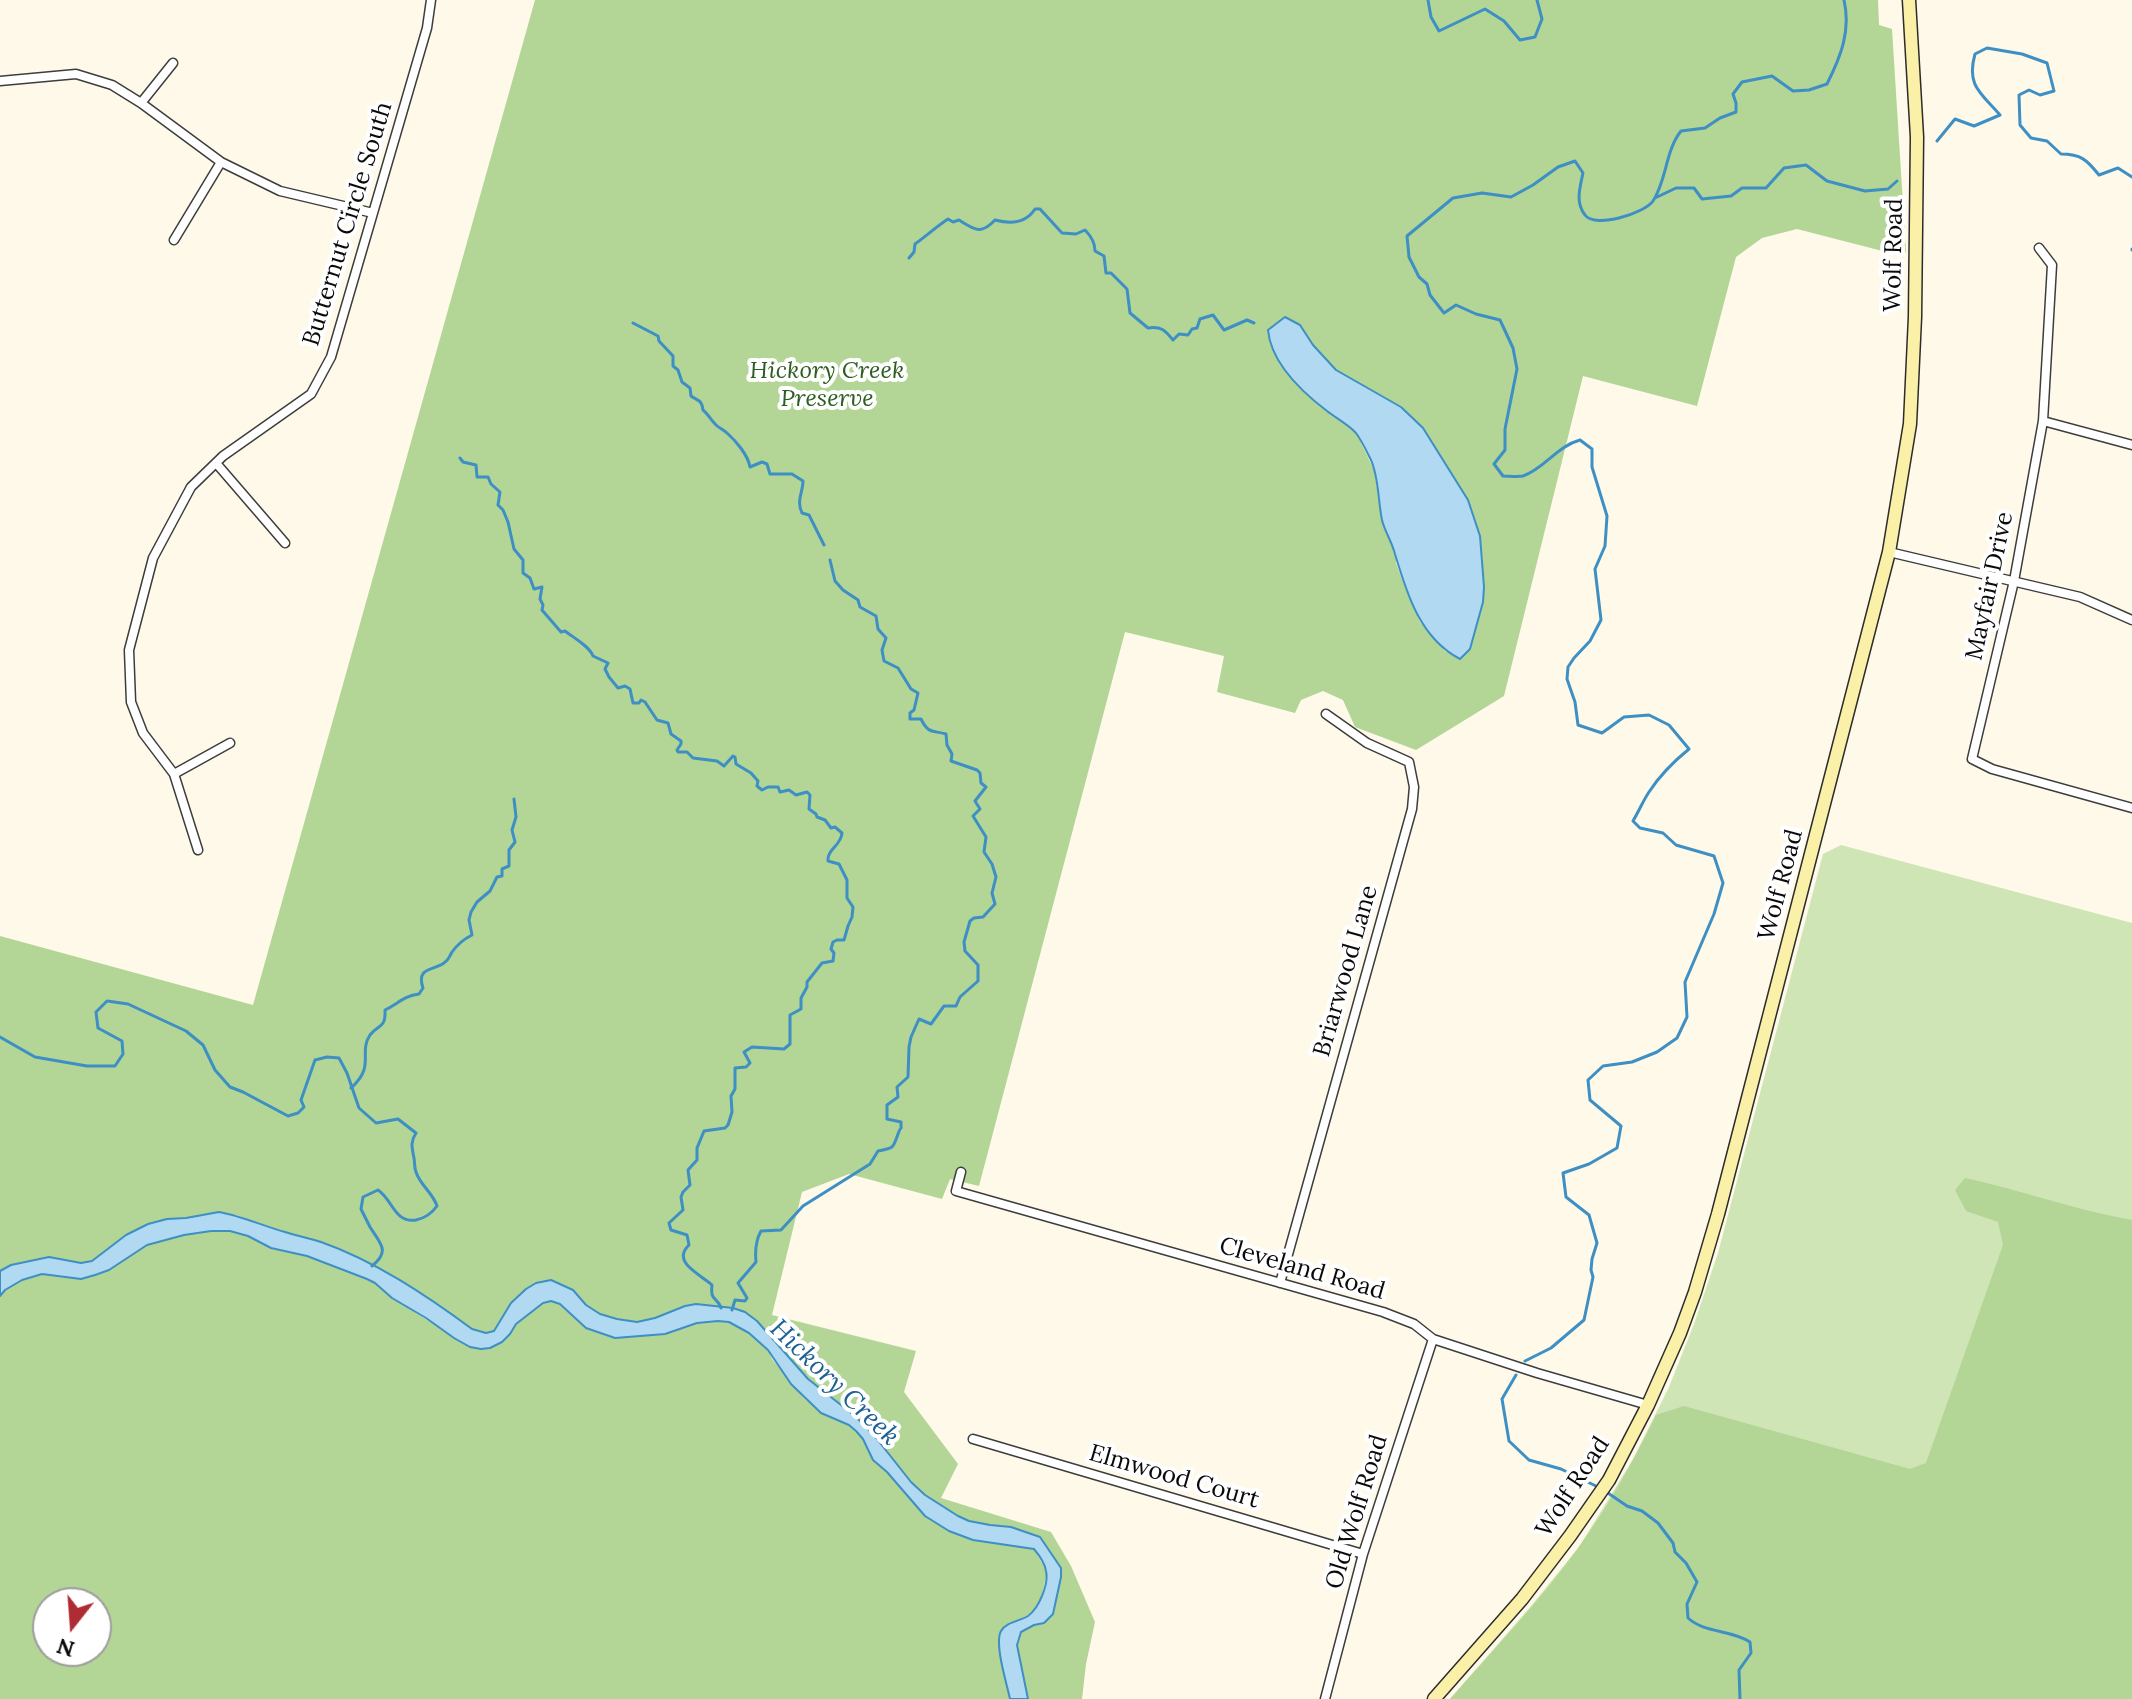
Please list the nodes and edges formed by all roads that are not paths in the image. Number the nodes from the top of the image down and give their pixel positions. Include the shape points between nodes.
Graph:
1 (431, 0) edge
2 (1909, 0) edge
3 (173, 63) dead end
4 (0, 81) edge
5 (141, 103) junction
6 (221, 162) junction
7 (373, 213) junction
8 (174, 240) dead end
9 (2039, 248) dead end
10 (2043, 421) junction
11 (2132, 445) edge
12 (216, 463) junction
13 (285, 543) dead end
14 (1889, 552) junction
15 (2014, 581) junction
16 (2132, 620) edge
17 (1326, 714) dead end
18 (230, 743) dead end
19 (174, 774) junction
20 (2132, 808) edge
21 (198, 850) dead end
22 (961, 1172) dead end
23 (1280, 1283) junction
24 (1433, 1339) junction
25 (1648, 1405) junction
26 (973, 1439) dead end
27 (1363, 1554) junction
28 (1325, 1699) edge
29 (1434, 1699) edge

1 - 7 street, Butternut Circle South
2 - 14 main road, Wolf Road via 1917,137 1915,317 1910,424
3 - 5 street
4 - 5 street via 76,74 112,85
5 - 6 street
6 - 7 street via 280,191
6 - 8 street
7 - 12 street, Butternut Circle South via 331,357 311,394
9 - 10 street, Mayfair Drive via 2052,265
10 - 11 street
10 - 15 street, Mayfair Drive
12 - 13 street
12 - 19 street, Butternut Circle South via 191,487 153,558 129,650 131,702 143,733
14 - 15 street
14 - 25 main road, Wolf Road via 1718,1214 1680,1333
15 - 16 street via 2080,597
15 - 20 street, Mayfair Drive via 1972,759
17 - 23 street, Briarwood Lane via 1367,743 1409,762 1414,787
18 - 19 street
19 - 21 street, Butternut Circle South
22 - 23 street, Cleveland Road via 956,1191
23 - 24 street, Cleveland Road via 1383,1312 1414,1324
24 - 25 street, Cleveland Road
24 - 27 street, Old Wolf Road
25 - 29 main road, Wolf Road via 1596,1500 1522,1599
26 - 27 street, Elmwood Court
27 - 28 street, Old Wolf Road

